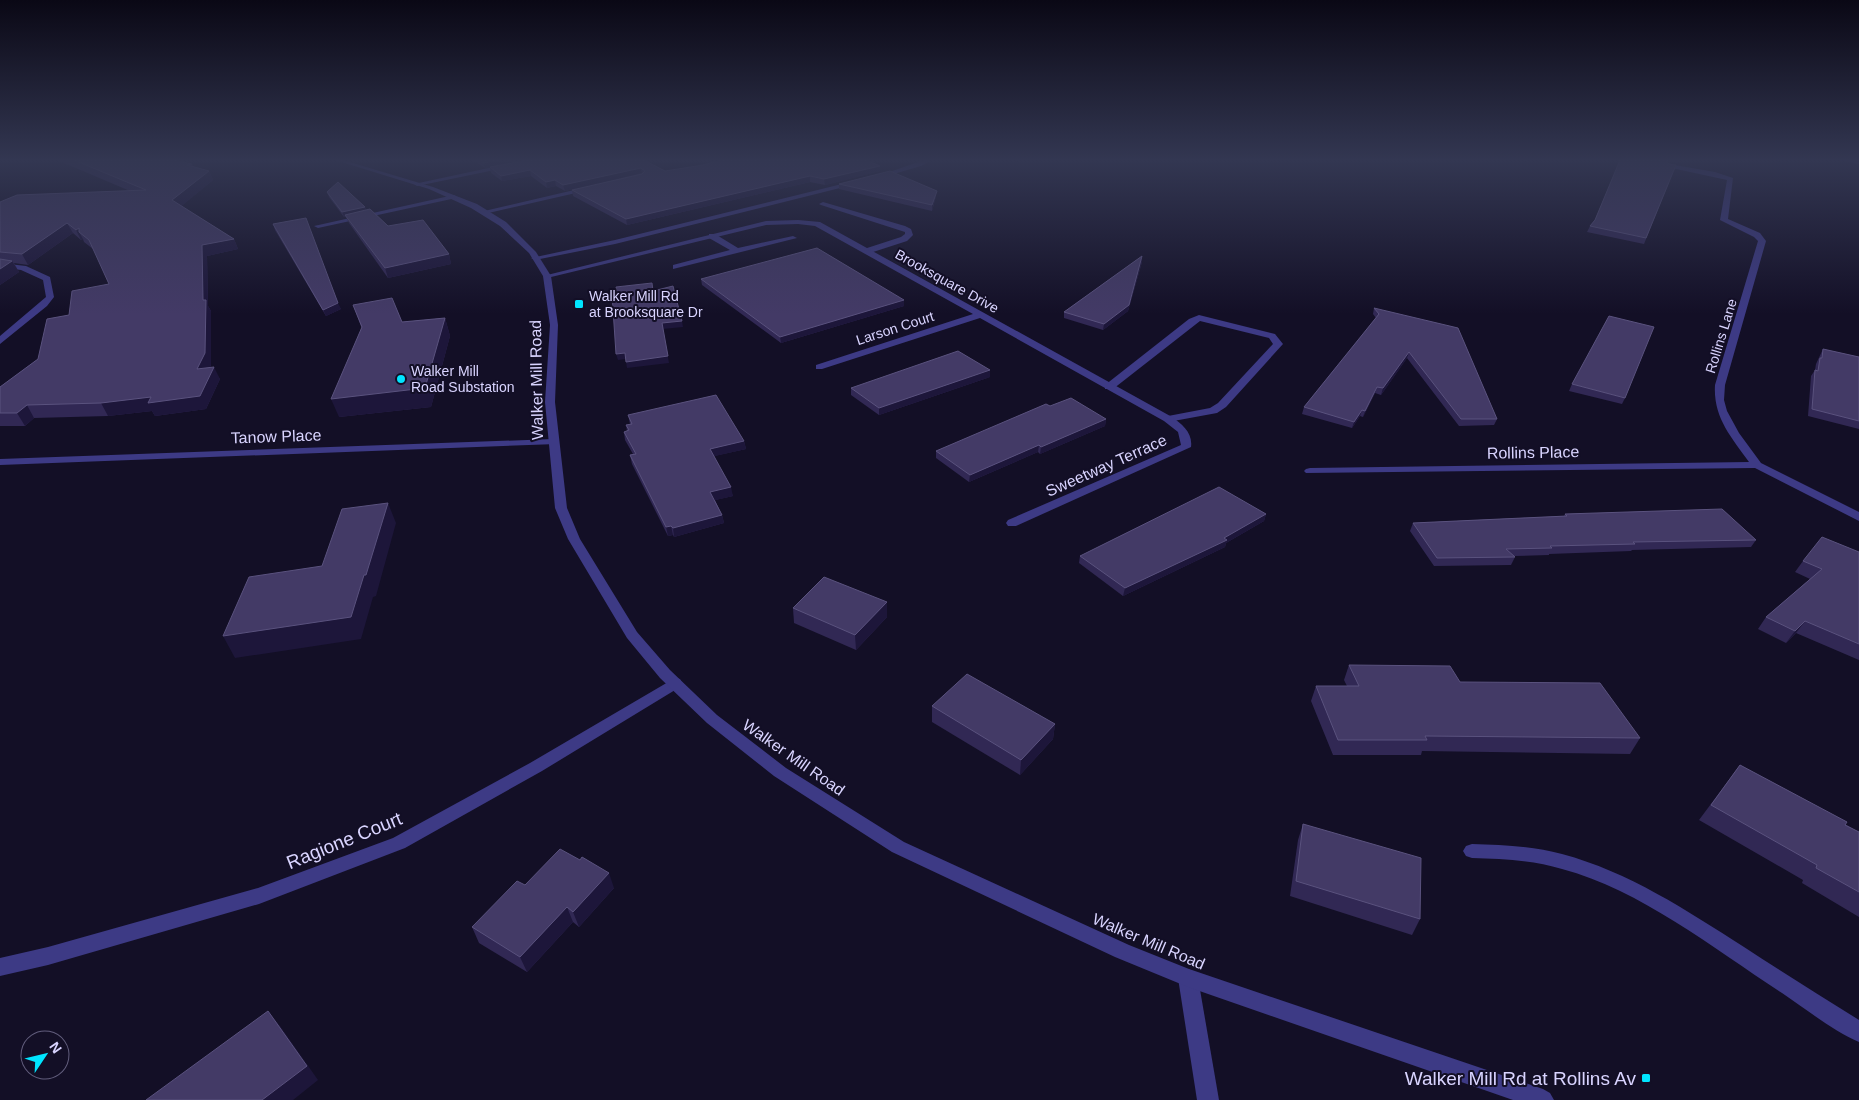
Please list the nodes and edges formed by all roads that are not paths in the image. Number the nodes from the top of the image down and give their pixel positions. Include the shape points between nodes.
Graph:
1 (387, 211) edge
2 (487, 211) edge
3 (742, 211) edge
4 (847, 211) edge
5 (1725, 211) edge
6 (484, 212) joint
7 (318, 226) dead end
8 (712, 236) junction
9 (792, 238) dead end
10 (867, 251) junction
11 (737, 252) junction
12 (536, 258) junction
13 (0, 265) edge
14 (676, 267) dead end
15 (547, 276) junction
16 (980, 315) junction
17 (0, 341) edge
18 (819, 367) dead end
19 (1109, 387) junction
20 (1171, 421) junction
21 (553, 442) junction
22 (0, 462) edge
23 (1757, 465) junction
24 (1310, 471) dead end
25 (1859, 517) edge
26 (1012, 523) dead end
27 (674, 683) junction
28 (1472, 850) dead end
29 (0, 967) edge
30 (1188, 978) junction
31 (1859, 1032) edge
32 (1208, 1100) edge
33 (1544, 1100) edge

1 - 7 street
2 - 6 street
3 - 12 street
4 - 10 street via 908,232 904,239
5 - 23 street, Rollins Lane via 1724,220 1757,235 1762,241 1718,400 1734,434
6 - 12 street, Walker Mill Road via 519,238
8 - 10 street, Brooksquare Drive via 766,223 798,222 825,228
8 - 11 street
8 - 15 street, Brooksquare Drive
9 - 11 street
10 - 16 street, Brooksquare Drive
11 - 14 street
12 - 15 street, Walker Mill Road
13 - 17 street via 23,268 47,279 50,297
15 - 21 street, Walker Mill Road via 554,325 550,402
16 - 18 street, Larson Court
16 - 19 street, Brooksquare Drive
19 - 20 street, Brooksquare Drive
19 - 20 street via 1199,318 1272,336 1278,344 1222,405 1214,411
20 - 26 street, Sweetway Terrace via 1185,435 1186,447
21 - 22 street, Tanow Place
21 - 27 street, Walker Mill Road via 561,508 574,539 632,635
23 - 24 street, Rollins Place
23 - 25 street, Rollins Lane
27 - 29 street, Ragione Court via 536,767 399,843 259,896
27 - 30 street, Walker Mill Road via 712,719 780,772 898,846 1122,951
28 - 31 street via 1524,854 1594,871 1689,922
30 - 32 street
30 - 33 street, Walker Mill Road

